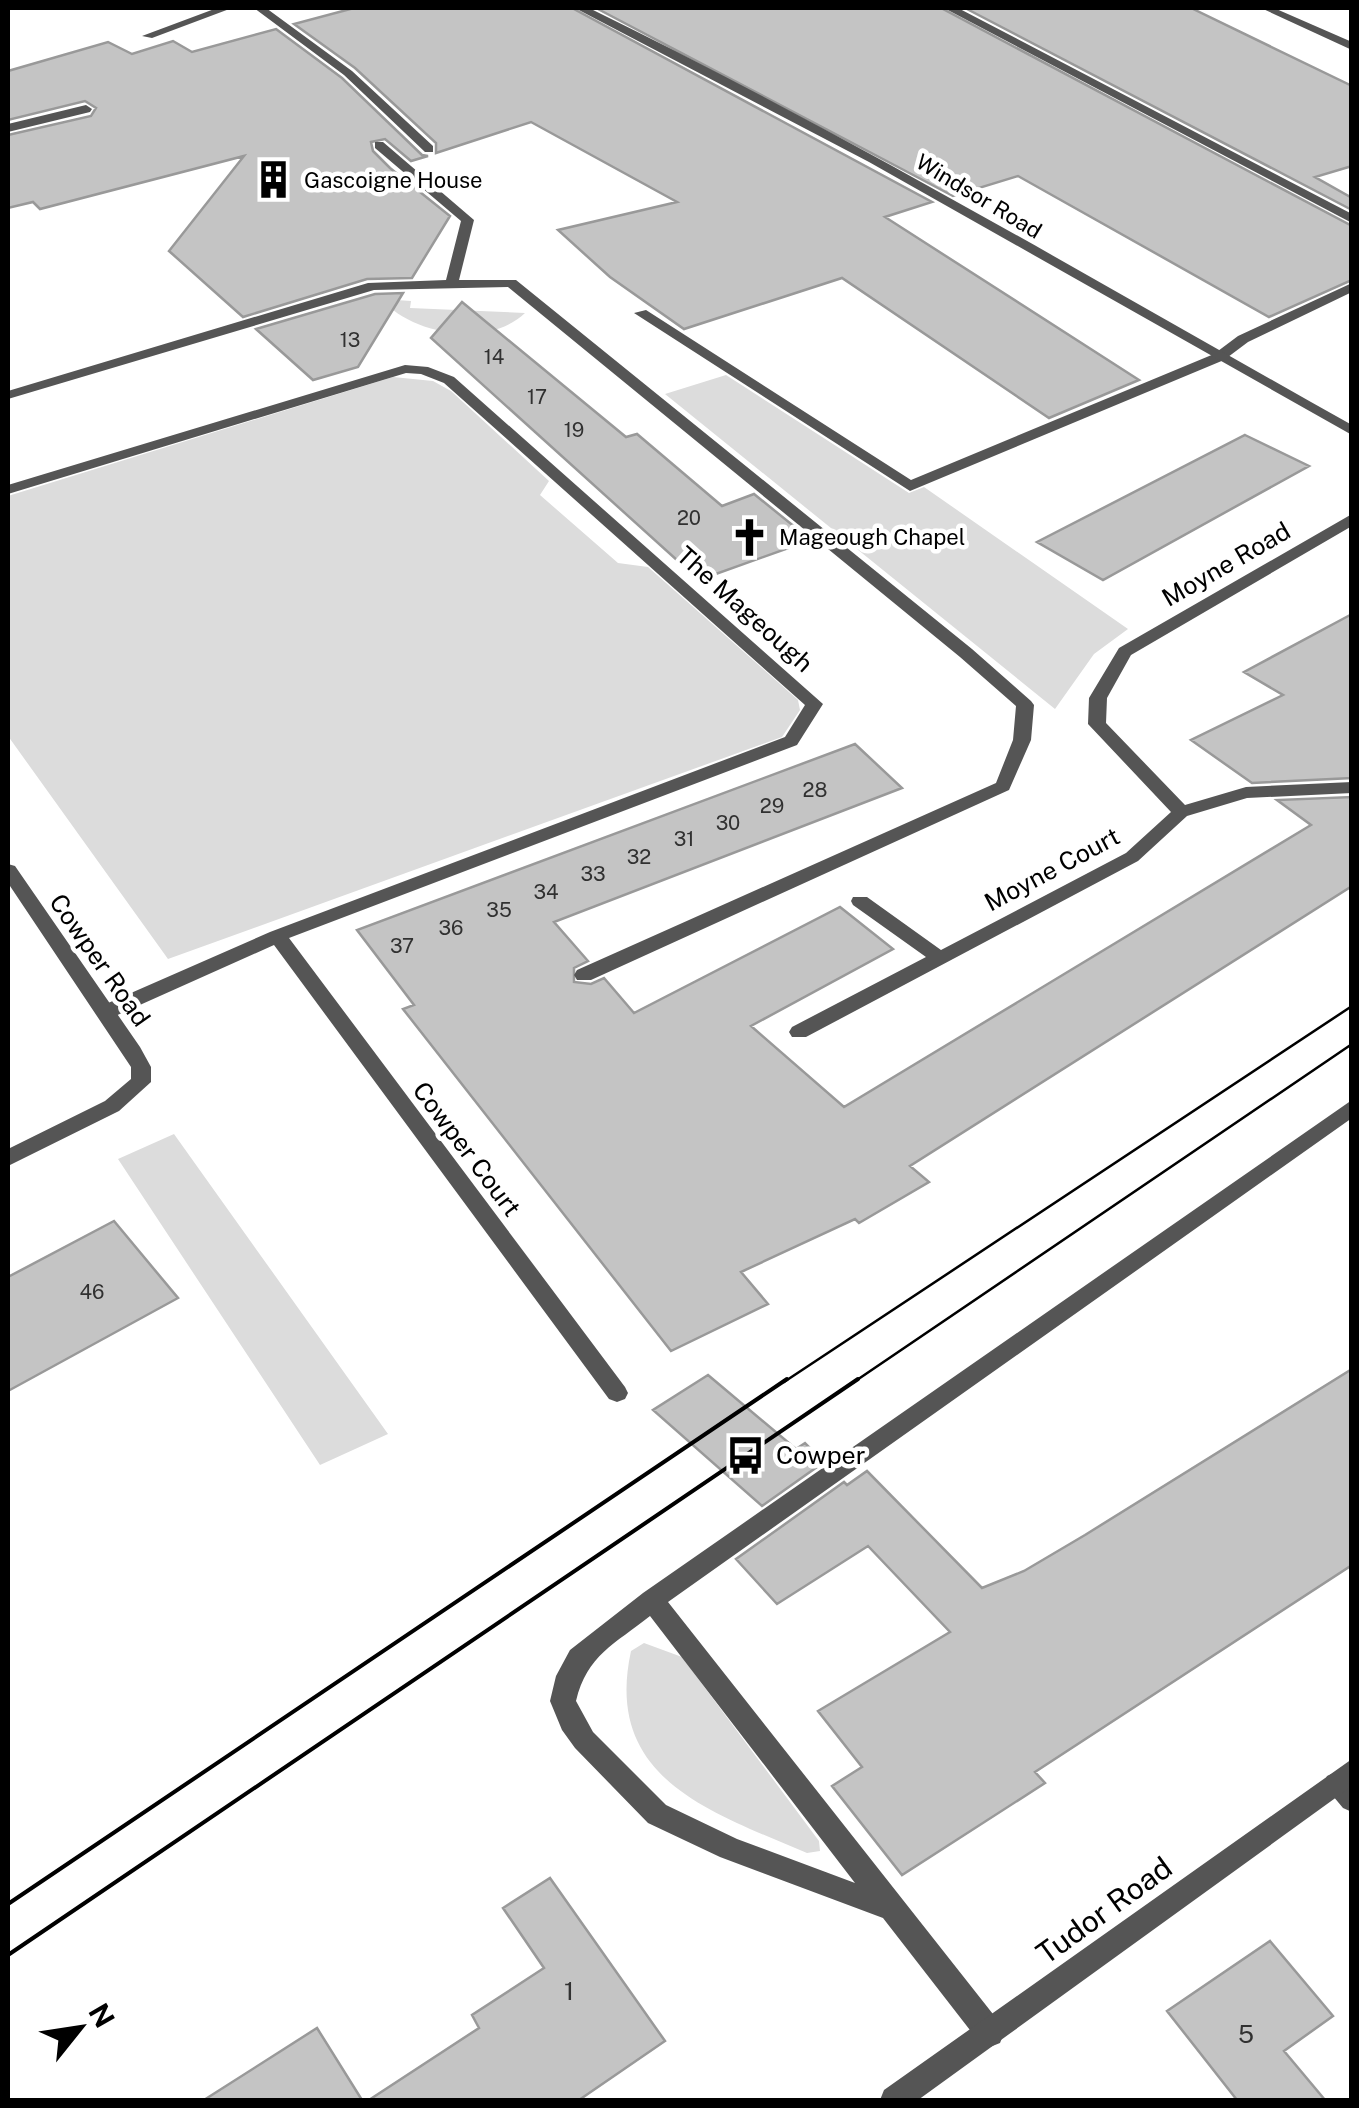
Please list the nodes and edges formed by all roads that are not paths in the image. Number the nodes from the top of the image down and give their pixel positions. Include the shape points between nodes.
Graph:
1 (226, 8) edge
2 (259, 8) edge
3 (581, 8) edge
4 (950, 8) edge
5 (1266, 8) edge
6 (148, 36) dead end
7 (1348, 43) edge
8 (86, 110) dead end
9 (8, 128) edge
10 (379, 146) dead end
11 (429, 149) dead end
12 (1352, 218) edge
13 (452, 282) junction
14 (1352, 287) edge
15 (642, 313) dead end
16 (1219, 357) junction
17 (8, 395) edge
18 (1352, 431) edge
19 (8, 490) edge
20 (1352, 519) edge
21 (1352, 786) edge
22 (1181, 812) junction
23 (8, 870) edge
24 (860, 901) dead end
25 (276, 936) junction
26 (938, 957) junction
27 (584, 976) dead end
28 (106, 1012) junction
29 (799, 1032) dead end
30 (1352, 1107) edge
31 (8, 1158) edge
32 (617, 1393) dead end
33 (652, 1600) junction
34 (1346, 1785) edge
35 (892, 1909) junction
36 (990, 2033) junction
37 (894, 2100) edge

1 - 6 street
2 - 11 street via 348,73
3 - 16 street, Windsor Road via 876,158
4 - 12 street
5 - 7 street
8 - 9 street
10 - 13 street via 468,220
13 - 17 street via 373,286
13 - 27 street via 510,284 1025,705 1022,740 1002,786
14 - 16 street
15 - 16 street via 910,486
16 - 18 street, Windsor Road
19 - 25 street, The Mageough via 405,369 424,370 449,380 814,704 791,742
20 - 22 street, Moyne Road via 1125,652 1098,698 1097,724
21 - 22 street, Moyne Court via 1246,793
22 - 26 street, Moyne Court via 1132,857
23 - 28 street, Cowper Road
24 - 26 street
25 - 28 street, The Mageough
25 - 32 street, Cowper Court
26 - 29 street, Moyne Court
28 - 31 street, Cowper Road via 133,1052 141,1082 112,1106
30 - 33 street
33 - 35 street
33 - 35 street via 579,1658 569,1676 564,1700 584,1740 657,1814
34 - 36 street, Tudor Road
35 - 36 street
36 - 37 street, Tudor Road

